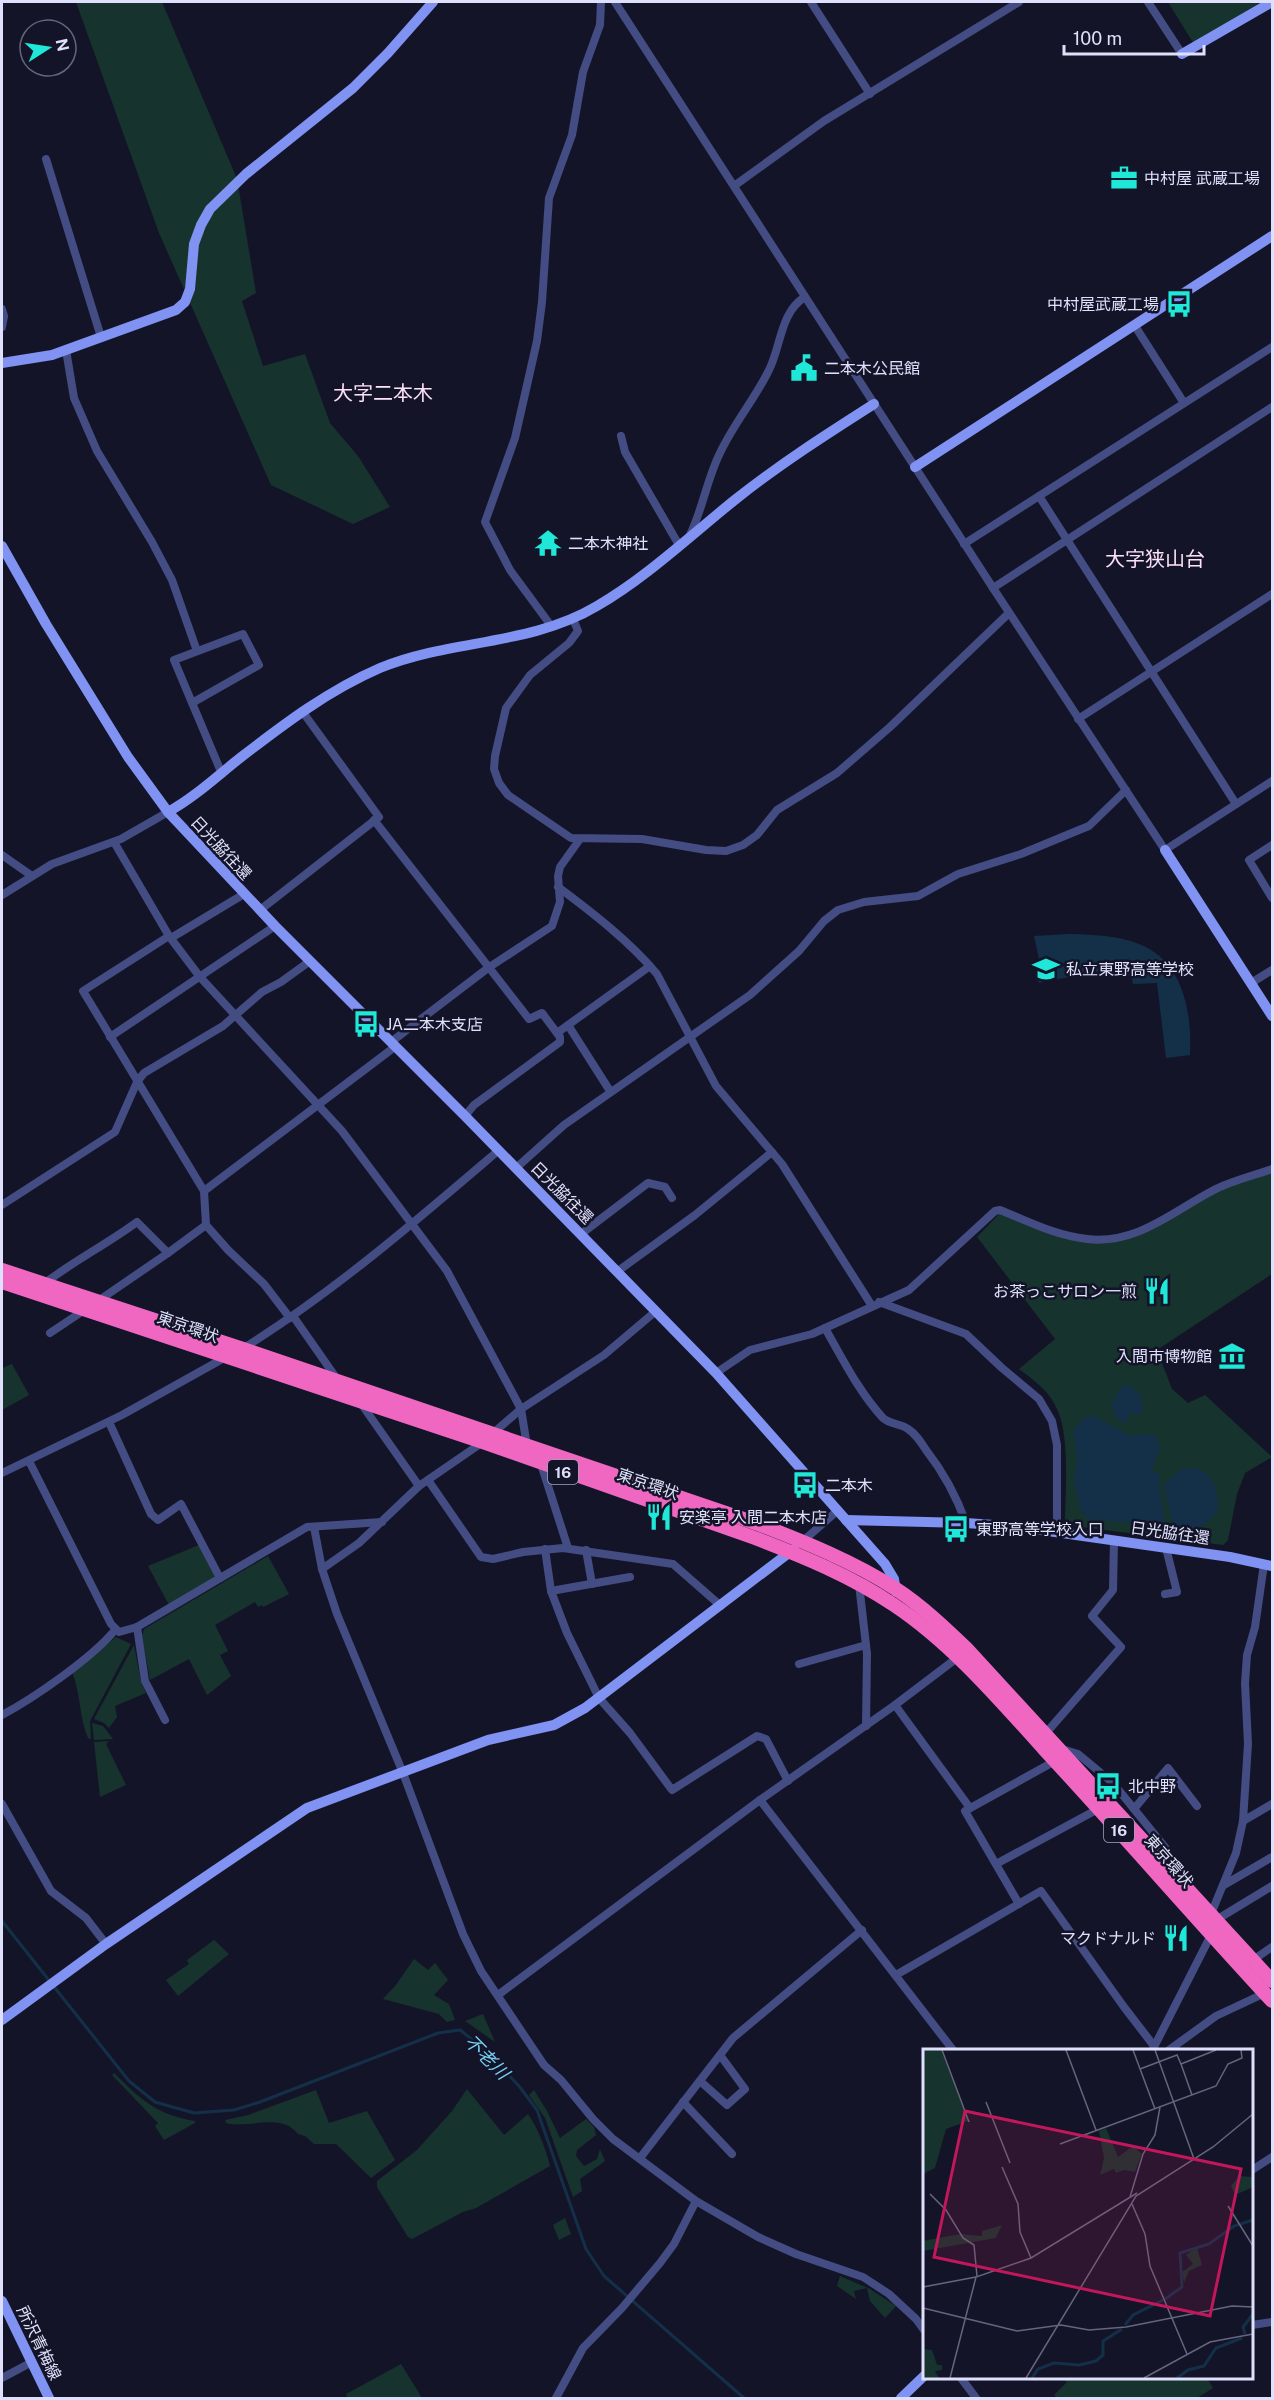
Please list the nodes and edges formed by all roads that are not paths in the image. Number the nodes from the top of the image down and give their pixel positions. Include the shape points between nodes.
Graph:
1 (433, 2) edge
2 (601, 2) edge
3 (615, 2) edge
4 (812, 2) edge
5 (1019, 2) edge
6 (1148, 2) edge
7 (1272, 2) edge
8 (1182, 54) joint
9 (870, 94) junction
10 (46, 159) dead end
11 (734, 186) junction
12 (1272, 236) edge
13 (805, 297) junction
14 (2, 309) edge
15 (1135, 326) junction
16 (2, 327) edge
17 (101, 337) junction
18 (1272, 347) edge
19 (66, 350) junction
20 (2, 363) edge
21 (1184, 403) junction
22 (874, 404) junction
23 (1272, 407) edge
24 (621, 436) dead end
25 (915, 467) junction
26 (1039, 496) junction
27 (690, 536) junction
28 (1066, 539) junction
29 (964, 544) junction
30 (679, 545) junction
31 (2, 546) edge
32 (993, 588) junction
33 (1272, 594) edge
34 (1009, 613) junction
35 (573, 619) junction
36 (552, 627) junction
37 (197, 651) junction
38 (1151, 672) junction
39 (192, 703) junction
40 (303, 711) junction
41 (1078, 719) junction
42 (222, 774) junction
43 (1272, 780) edge
44 (1126, 790) junction
45 (1236, 804) junction
46 (168, 812) junction
47 (374, 820) junction
48 (580, 839) junction
49 (114, 842) junction
50 (1272, 846) edge
51 (1165, 850) junction
52 (2, 855) edge
53 (32, 876) junction
54 (558, 887) junction
55 (243, 894) junction
56 (2, 895) edge
57 (1272, 898) edge
58 (260, 910) junction
59 (275, 926) junction
60 (170, 937) junction
61 (310, 961) junction
62 (650, 966) junction
63 (488, 968) junction
64 (1272, 970) edge
65 (200, 977) junction
66 (1251, 983) junction
67 (236, 1015) junction
68 (1272, 1016) edge
69 (568, 1025) junction
70 (557, 1033) junction
71 (690, 1036) junction
72 (110, 1037) junction
73 (393, 1044) junction
74 (137, 1082) junction
75 (610, 1091) junction
76 (318, 1104) junction
77 (465, 1116) junction
78 (499, 1150) junction
79 (772, 1152) junction
80 (516, 1168) junction
81 (1272, 1169) edge
82 (204, 1191) junction
83 (672, 1198) dead end
84 (2, 1205) edge
85 (206, 1225) junction
86 (411, 1225) junction
87 (581, 1234) junction
88 (168, 1253) junction
89 (2, 1270) edge
90 (618, 1271) junction
91 (2, 1282) edge
92 (45, 1283) junction
93 (98, 1301) junction
94 (876, 1304) junction
95 (86, 1310) junction
96 (656, 1311) junction
97 (292, 1317) junction
98 (825, 1328) junction
99 (50, 1333) dead end
100 (243, 1349) junction
101 (225, 1358) junction
102 (716, 1373) junction
103 (339, 1382) junction
104 (359, 1401) junction
105 (520, 1409) junction
106 (109, 1422) junction
107 (488, 1438) junction
108 (527, 1446) junction
109 (29, 1461) junction
110 (541, 1464) junction
111 (2, 1473) edge
112 (428, 1480) junction
113 (419, 1486) junction
114 (837, 1511) junction
115 (846, 1520) junction
116 (382, 1522) junction
117 (966, 1523) junction
118 (314, 1527) junction
119 (1057, 1532) junction
120 (1114, 1540) junction
121 (803, 1541) junction
122 (568, 1548) junction
123 (1166, 1548) junction
124 (545, 1549) junction
125 (586, 1550) junction
126 (790, 1552) junction
127 (1268, 1565) edge
128 (322, 1569) junction
129 (630, 1577) dead end
130 (220, 1578) junction
131 (592, 1584) junction
132 (859, 1584) junction
133 (896, 1589) junction
134 (551, 1591) junction
135 (1165, 1594) dead end
136 (894, 1605) junction
137 (721, 1606) junction
138 (137, 1627) junction
139 (115, 1630) junction
140 (866, 1645) junction
141 (957, 1658) junction
142 (799, 1664) dead end
143 (599, 1698) junction
144 (895, 1705) junction
145 (2, 1715) edge
146 (165, 1720) dead end
147 (866, 1726) junction
148 (1046, 1733) junction
149 (1058, 1755) junction
150 (403, 1773) junction
151 (788, 1781) junction
152 (760, 1800) junction
153 (2, 1804) edge
154 (1272, 1804) edge
155 (1197, 1806) dead end
156 (970, 1808) junction
157 (1100, 1809) junction
158 (1134, 1809) junction
159 (1243, 1821) junction
160 (1272, 1857) edge
161 (996, 1864) junction
162 (1173, 1871) junction
163 (1224, 1885) junction
164 (1272, 1886) edge
165 (1019, 1904) junction
166 (1213, 1917) junction
167 (862, 1930) junction
168 (1211, 1935) junction
169 (106, 1944) junction
170 (1272, 1947) edge
171 (1252, 1960) junction
172 (896, 1975) junction
173 (1271, 1991) edge
174 (498, 1995) junction
175 (2, 2020) edge
176 (952, 2049) edge
177 (1154, 2049) edge
178 (1170, 2049) edge
179 (720, 2055) junction
180 (700, 2081) junction
181 (683, 2102) junction
182 (732, 2154) dead end
183 (1272, 2157) edge
184 (640, 2158) junction
185 (1253, 2169) edge
186 (696, 2201) junction
187 (2, 2301) edge
188 (1272, 2322) edge
189 (1253, 2325) edge
190 (923, 2329) edge
191 (32, 2362) junction
192 (923, 2377) edge
193 (2, 2378) edge
194 (962, 2379) edge
195 (49, 2398) edge
196 (556, 2398) edge
197 (901, 2398) edge
198 (976, 2398) edge

1 - 17 street via 353,88 246,174 210,209 194,244 185,302 176,310
2 - 36 street via 600,25 583,72 572,135 549,198 537,341 515,438 485,522 510,570
3 - 11 street
4 - 9 street
5 - 9 street
6 - 8 street
7 - 8 street
9 - 11 street via 824,121
10 - 17 street
11 - 13 street
12 - 15 street
13 - 22 street
13 - 27 street via 787,318 769,370 718,455
14 - 16 street
15 - 21 street
15 - 25 street
17 - 19 street
18 - 21 street
19 - 20 street via 34,360
19 - 37 street via 74,398 97,451 172,580
21 - 26 street
22 - 25 street
22 - 27 street via 769,474
23 - 28 street
24 - 30 street via 625,452
25 - 29 street
26 - 28 street
26 - 29 street
27 - 30 street
28 - 32 street
28 - 38 street
29 - 32 street
30 - 35 street via 619,592
31 - 46 street, 日光脇往還 via 128,757
32 - 34 street
33 - 38 street
34 - 41 street
34 - 48 street via 837,773 777,810 757,835 743,845 726,851 642,839
35 - 36 street
35 - 48 street via 578,631 574,637 530,675 506,708 494,769 508,795 571,838
36 - 40 street via 401,660 361,677
37 - 39 street via 174,660
37 - 39 street via 243,634 259,665
38 - 41 street
38 - 45 street
39 - 42 street
40 - 42 street
40 - 47 street via 379,817
41 - 44 street
42 - 46 street
43 - 45 street
44 - 51 street
44 - 71 street via 1089,826 1021,855 958,874 918,896 864,902 838,910 750,995
45 - 51 street
46 - 49 street
46 - 55 street, 日光脇往還
47 - 58 street
47 - 63 street
48 - 54 street via 560,867
49 - 53 street via 52,864
49 - 60 street
50 - 57 street via 1249,860
51 - 66 street
52 - 53 street
53 - 56 street
54 - 62 street
54 - 63 street via 560,902 552,926
55 - 58 street, 日光脇往還
55 - 60 street
58 - 59 street, 日光脇往還
59 - 61 street, 日光脇往還
59 - 65 street
60 - 65 street
60 - 72 street via 83,991
61 - 67 street via 262,992
61 - 73 street, 日光脇往還
62 - 69 street
62 - 71 street
63 - 70 street via 529,1019 542,1013
63 - 73 street
64 - 66 street
65 - 67 street
65 - 72 street
66 - 68 street
67 - 74 street via 144,1073
67 - 76 street
69 - 70 street
69 - 75 street
70 - 77 street via 560,1042 474,1105
71 - 75 street
71 - 79 street via 717,1086
72 - 74 street
73 - 76 street
73 - 77 street, 日光脇往還
74 - 82 street
74 - 84 street via 116,1132
75 - 80 street
76 - 82 street
76 - 86 street
77 - 78 street, 日光脇往還
78 - 80 street, 日光脇往還
78 - 86 street
79 - 90 street
79 - 94 street
80 - 87 street, 日光脇往還
81 - 94 street via 1213,1190 1145,1230 1125,1237 1088,1239 1057,1233 995,1211 909,1290
82 - 85 street
83 - 87 street via 665,1187 648,1183
85 - 88 street
85 - 97 street
86 - 97 street
86 - 105 street via 447,1271
87 - 90 street, 日光脇往還
88 - 92 street via 137,1222
88 - 93 street
89 - 92 highway, 東京環状 / 16
90 - 96 street, 日光脇往還
91 - 95 highway, 東京環状 / 16
92 - 93 highway, 東京環状 / 16
93 - 100 highway, 東京環状 / 16
94 - 98 street
94 - 119 street via 966,1334 1039,1399 1052,1421 1057,1445
95 - 99 street
95 - 101 highway, 東京環状 / 16
96 - 102 street, 日光脇往還
96 - 105 street via 604,1354
97 - 100 street
97 - 103 street
98 - 102 street via 750,1350
98 - 117 street via 849,1371 883,1418 914,1434 940,1468 954,1490
100 - 101 street
100 - 103 highway, 東京環状 / 16
101 - 104 highway, 東京環状 / 16
101 - 106 street
102 - 114 street, 日光脇往還
103 - 107 highway, 東京環状 / 16
104 - 107 highway, 東京環状 / 16
104 - 113 street
105 - 107 street
105 - 108 street
106 - 109 street
106 - 130 street via 151,1514 159,1520 181,1504
107 - 108 highway, 東京環状 / 16
107 - 110 highway, 東京環状 / 16
107 - 112 street
108 - 121 highway, 東京環状 / 16
109 - 111 street
109 - 139 street
110 - 122 street
110 - 126 highway, 東京環状 / 16
112 - 113 street
112 - 124 street via 481,1557 493,1559
113 - 116 street
114 - 115 street, 日光脇往還
114 - 121 street
115 - 117 street, 日光脇往還
115 - 133 street via 885,1564
116 - 118 street
116 - 128 street
117 - 119 street, 日光脇往還
118 - 128 street
118 - 130 street via 307,1527
119 - 120 street, 日光脇往還
120 - 123 street, 日光脇往還
120 - 148 street via 1113,1590 1092,1616 1121,1647
121 - 126 street
121 - 133 highway, 東京環状 / 16
122 - 124 street
122 - 125 street
123 - 127 street, 日光脇往還
123 - 135 street via 1177,1592
124 - 134 street
125 - 131 street
125 - 137 street via 673,1564
126 - 132 highway, 東京環状 / 16
126 - 137 street
127 - 159 street via 1247,1654 1248,1744
128 - 150 street
129 - 131 street
130 - 138 street
131 - 134 street
132 - 136 highway, 東京環状 / 16
132 - 140 street
133 - 136 street
133 - 148 highway, 東京環状 / 16 via 967,1649
134 - 143 street
136 - 141 highway, 東京環状 / 16
137 - 143 street
138 - 139 street
138 - 146 street via 145,1681
139 - 145 street via 71,1669
140 - 142 street
140 - 147 street
141 - 144 street
141 - 149 highway, 東京環状 / 16
143 - 150 street via 554,1725 488,1740
143 - 151 street via 672,1790 757,1736 766,1738
144 - 147 street
144 - 156 street
147 - 151 street
148 - 149 highway, 東京環状 / 16
149 - 156 street
149 - 157 highway, 東京環状 / 16
149 - 158 street via 1078,1754 1113,1783
149 - 162 highway, 東京環状 / 16
150 - 169 street via 307,1808
150 - 174 street via 463,1934
151 - 152 street
152 - 167 street
152 - 174 street
153 - 169 street via 51,1891 86,1918
154 - 159 street
155 - 158 street via 1168,1768
156 - 161 street via 965,1811
157 - 161 street
157 - 168 highway, 東京環状 / 16
158 - 162 street via 1168,1851
159 - 163 street
160 - 163 street
161 - 165 street
162 - 166 highway, 東京環状 / 16
163 - 166 street
164 - 166 street
165 - 172 street
165 - 177 street via 1041,1891
166 - 171 highway, 東京環状 / 16
167 - 172 street
167 - 179 street via 733,2038
168 - 173 highway, 東京環状 / 16
168 - 177 street
169 - 175 street
170 - 171 street
171 - 173 highway, 東京環状 / 16
172 - 176 street
173 - 178 street via 1216,2016
174 - 184 street via 544,2065 613,2139
179 - 180 street
179 - 180 street via 745,2089 728,2105
180 - 181 street
181 - 182 street
181 - 184 street
183 - 185 street
184 - 186 street
186 - 190 street via 758,2237 863,2277 889,2294
186 - 196 street via 674,2244 583,2348
187 - 191 street, 所沢青梅線
188 - 189 street
191 - 193 street
191 - 195 street, 所沢青梅線
192 - 197 street
194 - 198 street

